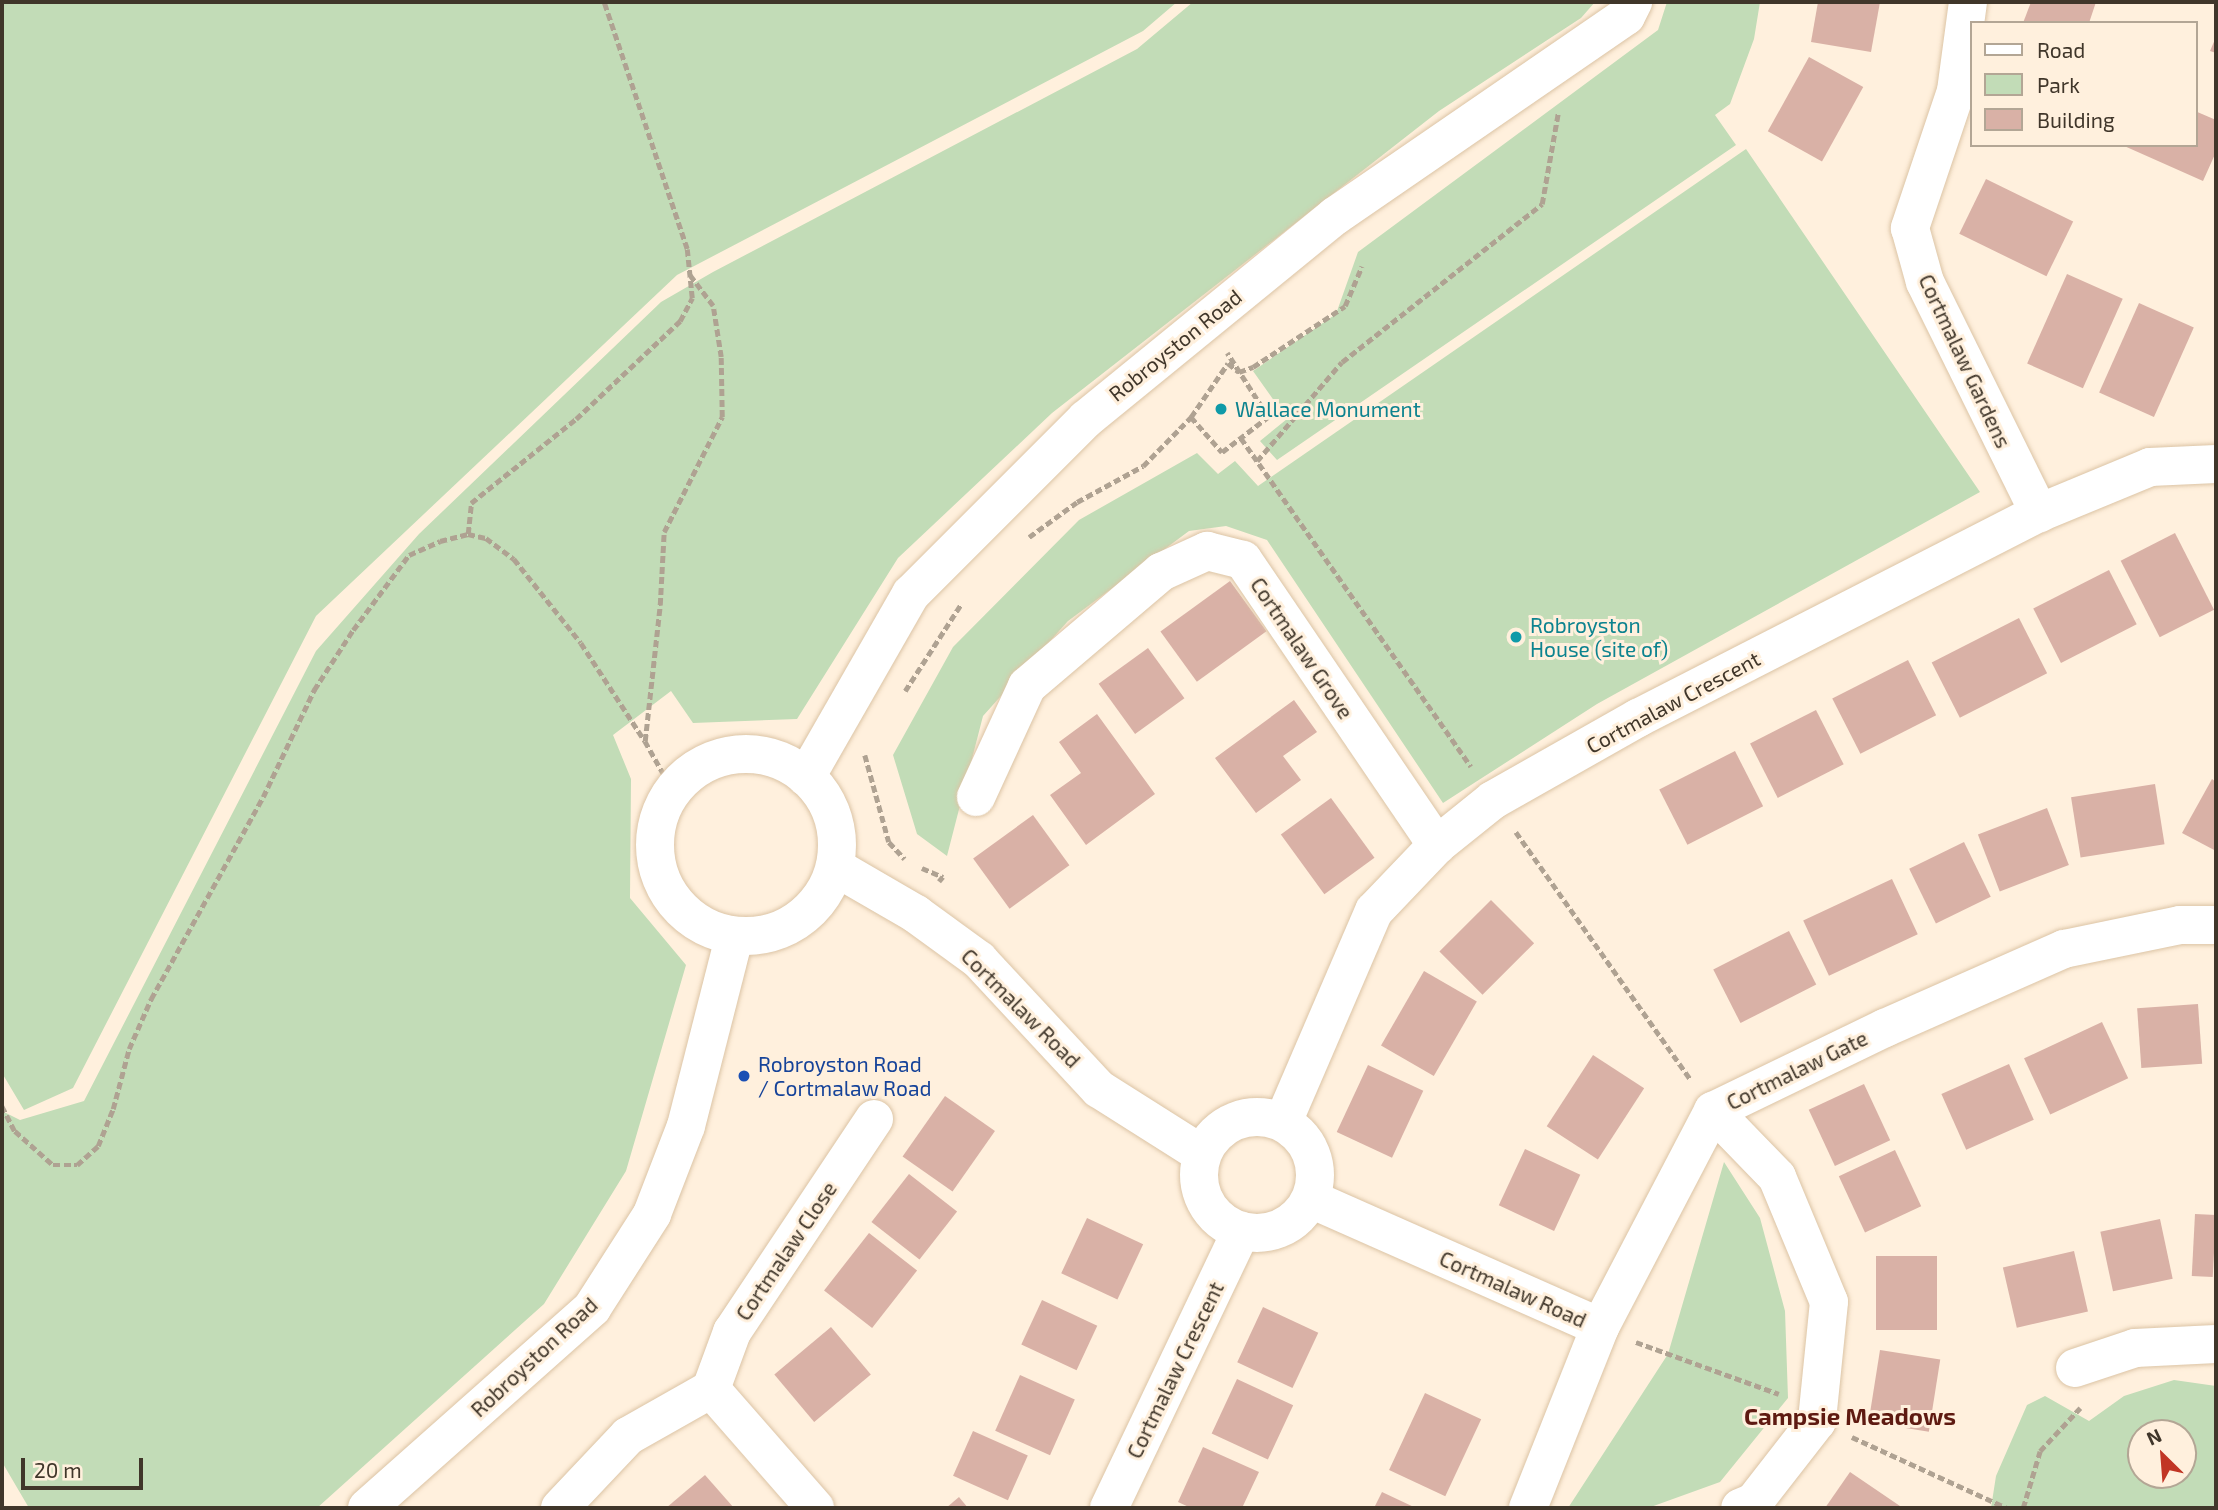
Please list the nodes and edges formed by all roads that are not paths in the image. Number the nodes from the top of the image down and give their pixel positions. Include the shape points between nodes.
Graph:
1 (1633, 2) edge
2 (1968, 2) edge
3 (2216, 464) edge
4 (2039, 513) junction
5 (806, 777) junction
6 (976, 797) dead end
7 (1437, 845) junction
8 (835, 867) junction
9 (2216, 925) edge
10 (734, 936) junction
11 (1713, 1111) junction
12 (874, 1119) dead end
13 (1283, 1122) junction
14 (1202, 1154) junction
15 (1311, 1199) junction
16 (1241, 1231) junction
17 (1600, 1328) junction
18 (2216, 1344) edge
19 (2080, 1385) road end
20 (711, 1389) junction
21 (367, 1508) edge
22 (560, 1508) edge
23 (815, 1508) edge
24 (1109, 1508) edge
25 (1528, 1508) edge
26 (1740, 1508) edge

1 - 5 street, Robroyston Road via 1626,16 1335,216 1086,419 911,594
2 - 4 street, Cortmalaw Gardens via 1956,90 1910,228 1925,282
3 - 4 street, Cortmalaw Crescent via 2150,467
4 - 7 street, Cortmalaw Crescent via 1638,718 1493,800
5 - 8 street via 831,809 839,837
5 - 10 street via 761,753 735,753 686,775 671,789 654,842 658,868 671,895 691,917 715,932
6 - 7 street, Cortmalaw Grove via 1027,686 1160,572 1207,551 1243,560
7 - 13 street, Cortmalaw Crescent via 1374,911
8 - 10 street via 817,906 787,925
8 - 14 street, Cortmalaw Road via 916,914 979,960 1099,1089
9 - 11 street, Cortmalaw Gate via 2179,925 2064,949
10 - 21 street, Robroyston Road via 686,1126 652,1214 592,1308
11 - 17 street, Cortmalaw Gate
11 - 26 street via 1777,1177 1829,1302 1817,1421 1754,1502
12 - 20 street, Cortmalaw Close via 732,1332
13 - 14 street via 1244,1117 1211,1137
13 - 15 street via 1297,1132 1311,1155 1315,1182
14 - 16 street via 1198,1173 1209,1209 1223,1223
15 - 16 street via 1289,1224 1274,1231
15 - 17 street, Cortmalaw Road
16 - 24 street, Cortmalaw Crescent
17 - 25 street, Cortmalaw Gate
18 - 19 street via 2135,1348
20 - 22 street via 628,1436
20 - 23 street

